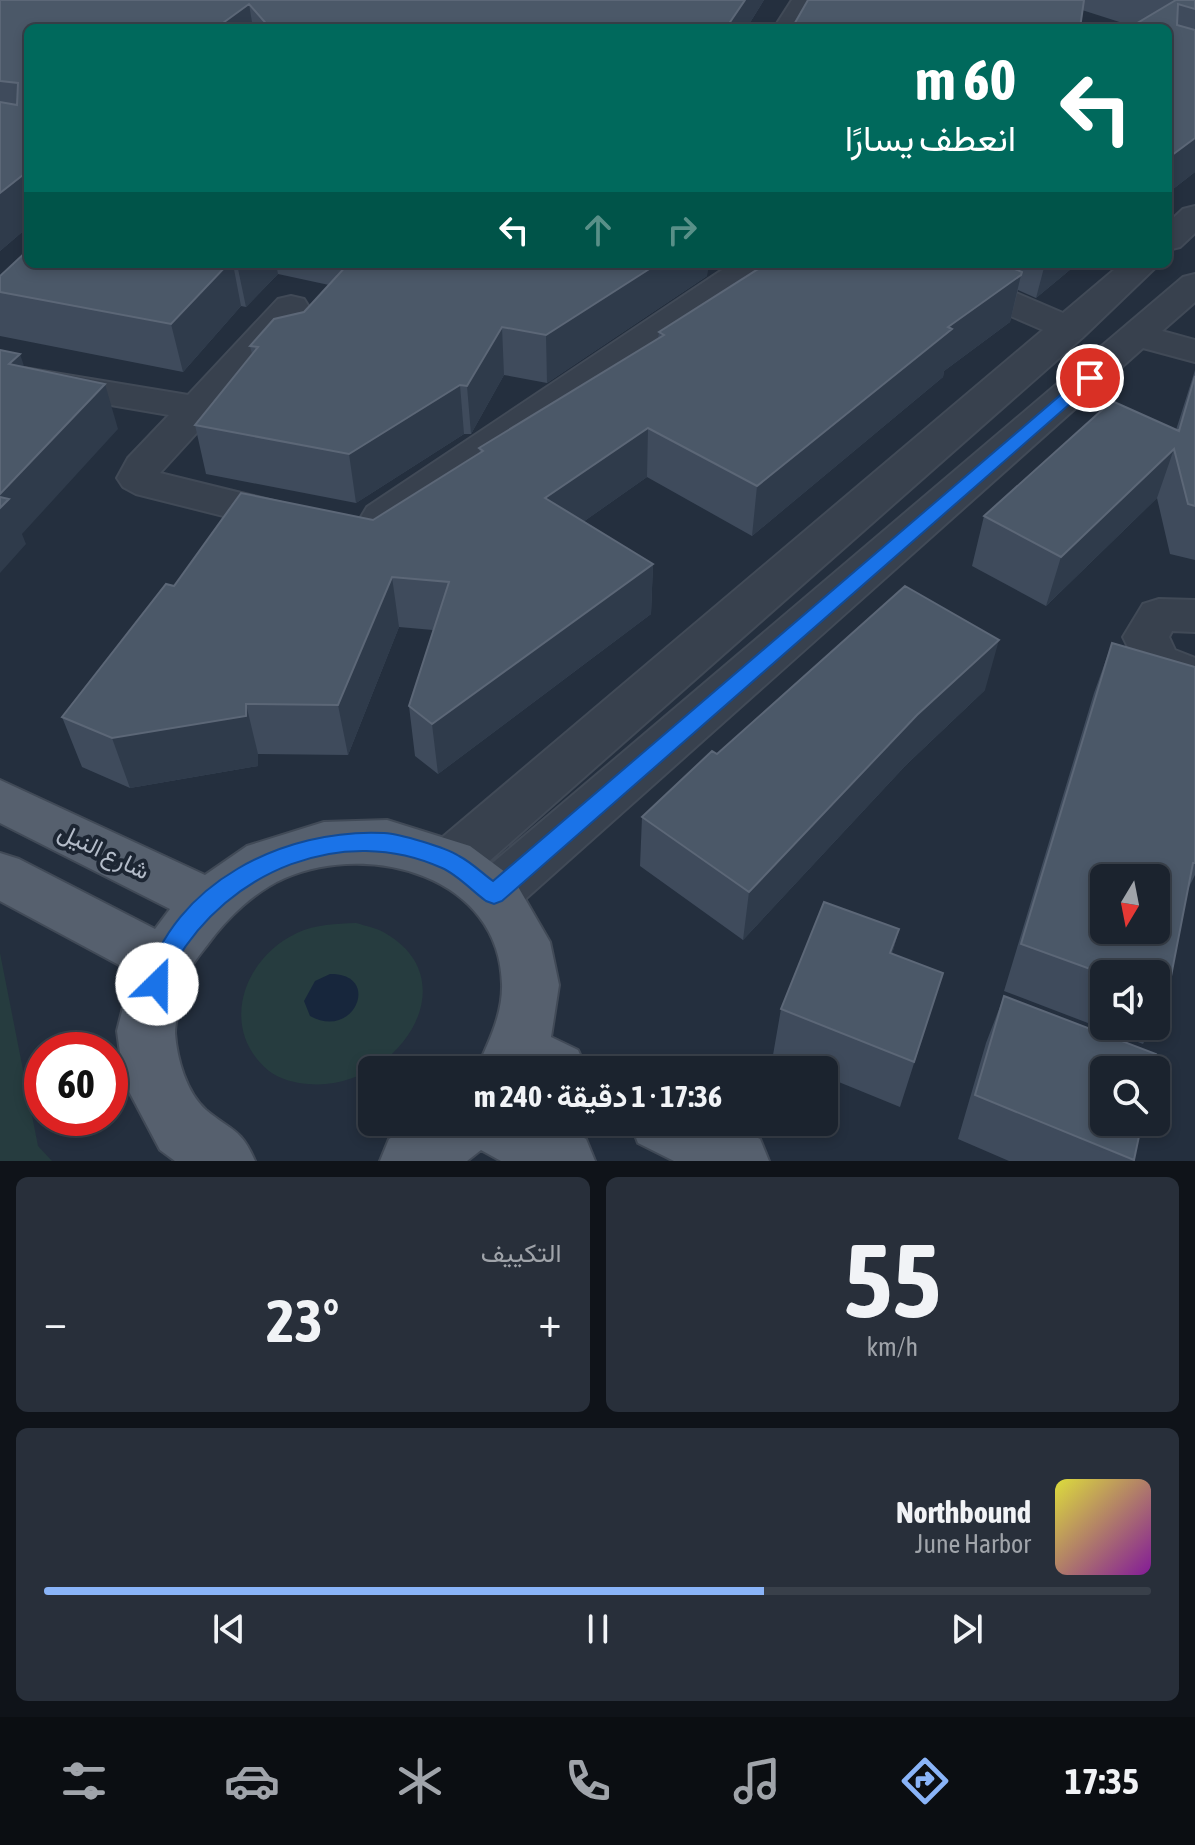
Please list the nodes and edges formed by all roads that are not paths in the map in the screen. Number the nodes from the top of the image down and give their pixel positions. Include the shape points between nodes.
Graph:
1 (805, 0) edge
2 (790, 24) edge
3 (1195, 216) edge
4 (1172, 236) edge
5 (748, 268) edge
6 (928, 268) edge
7 (1138, 268) edge
8 (1195, 284) edge
9 (291, 307) dead end
10 (1070, 329) junction
11 (1138, 336) junction
12 (1195, 351) edge
13 (0, 375) edge
14 (197, 408) junction
15 (1195, 616) edge
16 (1195, 676) edge
17 (0, 800) edge
18 (451, 862) junction
19 (0, 875) edge
20 (494, 894) junction
21 (208, 902) junction
22 (163, 961) junction
23 (527, 1056) edge
24 (515, 1136) edge
25 (688, 1136) edge
26 (224, 1161) edge
27 (564, 1161) edge
28 (738, 1161) edge

1 - 2 street
3 - 4 street
5 - 14 street via 368,527 352,532 137,478
6 - 10 street
7 - 10 street
8 - 11 street
9 - 14 street
10 - 18 street
11 - 12 street
11 - 20 street
13 - 14 street
15 - 16 street via 1159,615 1146,637 1157,662
17 - 21 main road, شارع النيل
18 - 20 main road
18 - 21 main road via 387,842 324,844 266,862
19 - 22 main road
20 - 23 main road via 522,942 531,985
21 - 22 main road
22 - 26 main road via 146,1031 154,1082 182,1129
24 - 27 main road
25 - 28 main road

